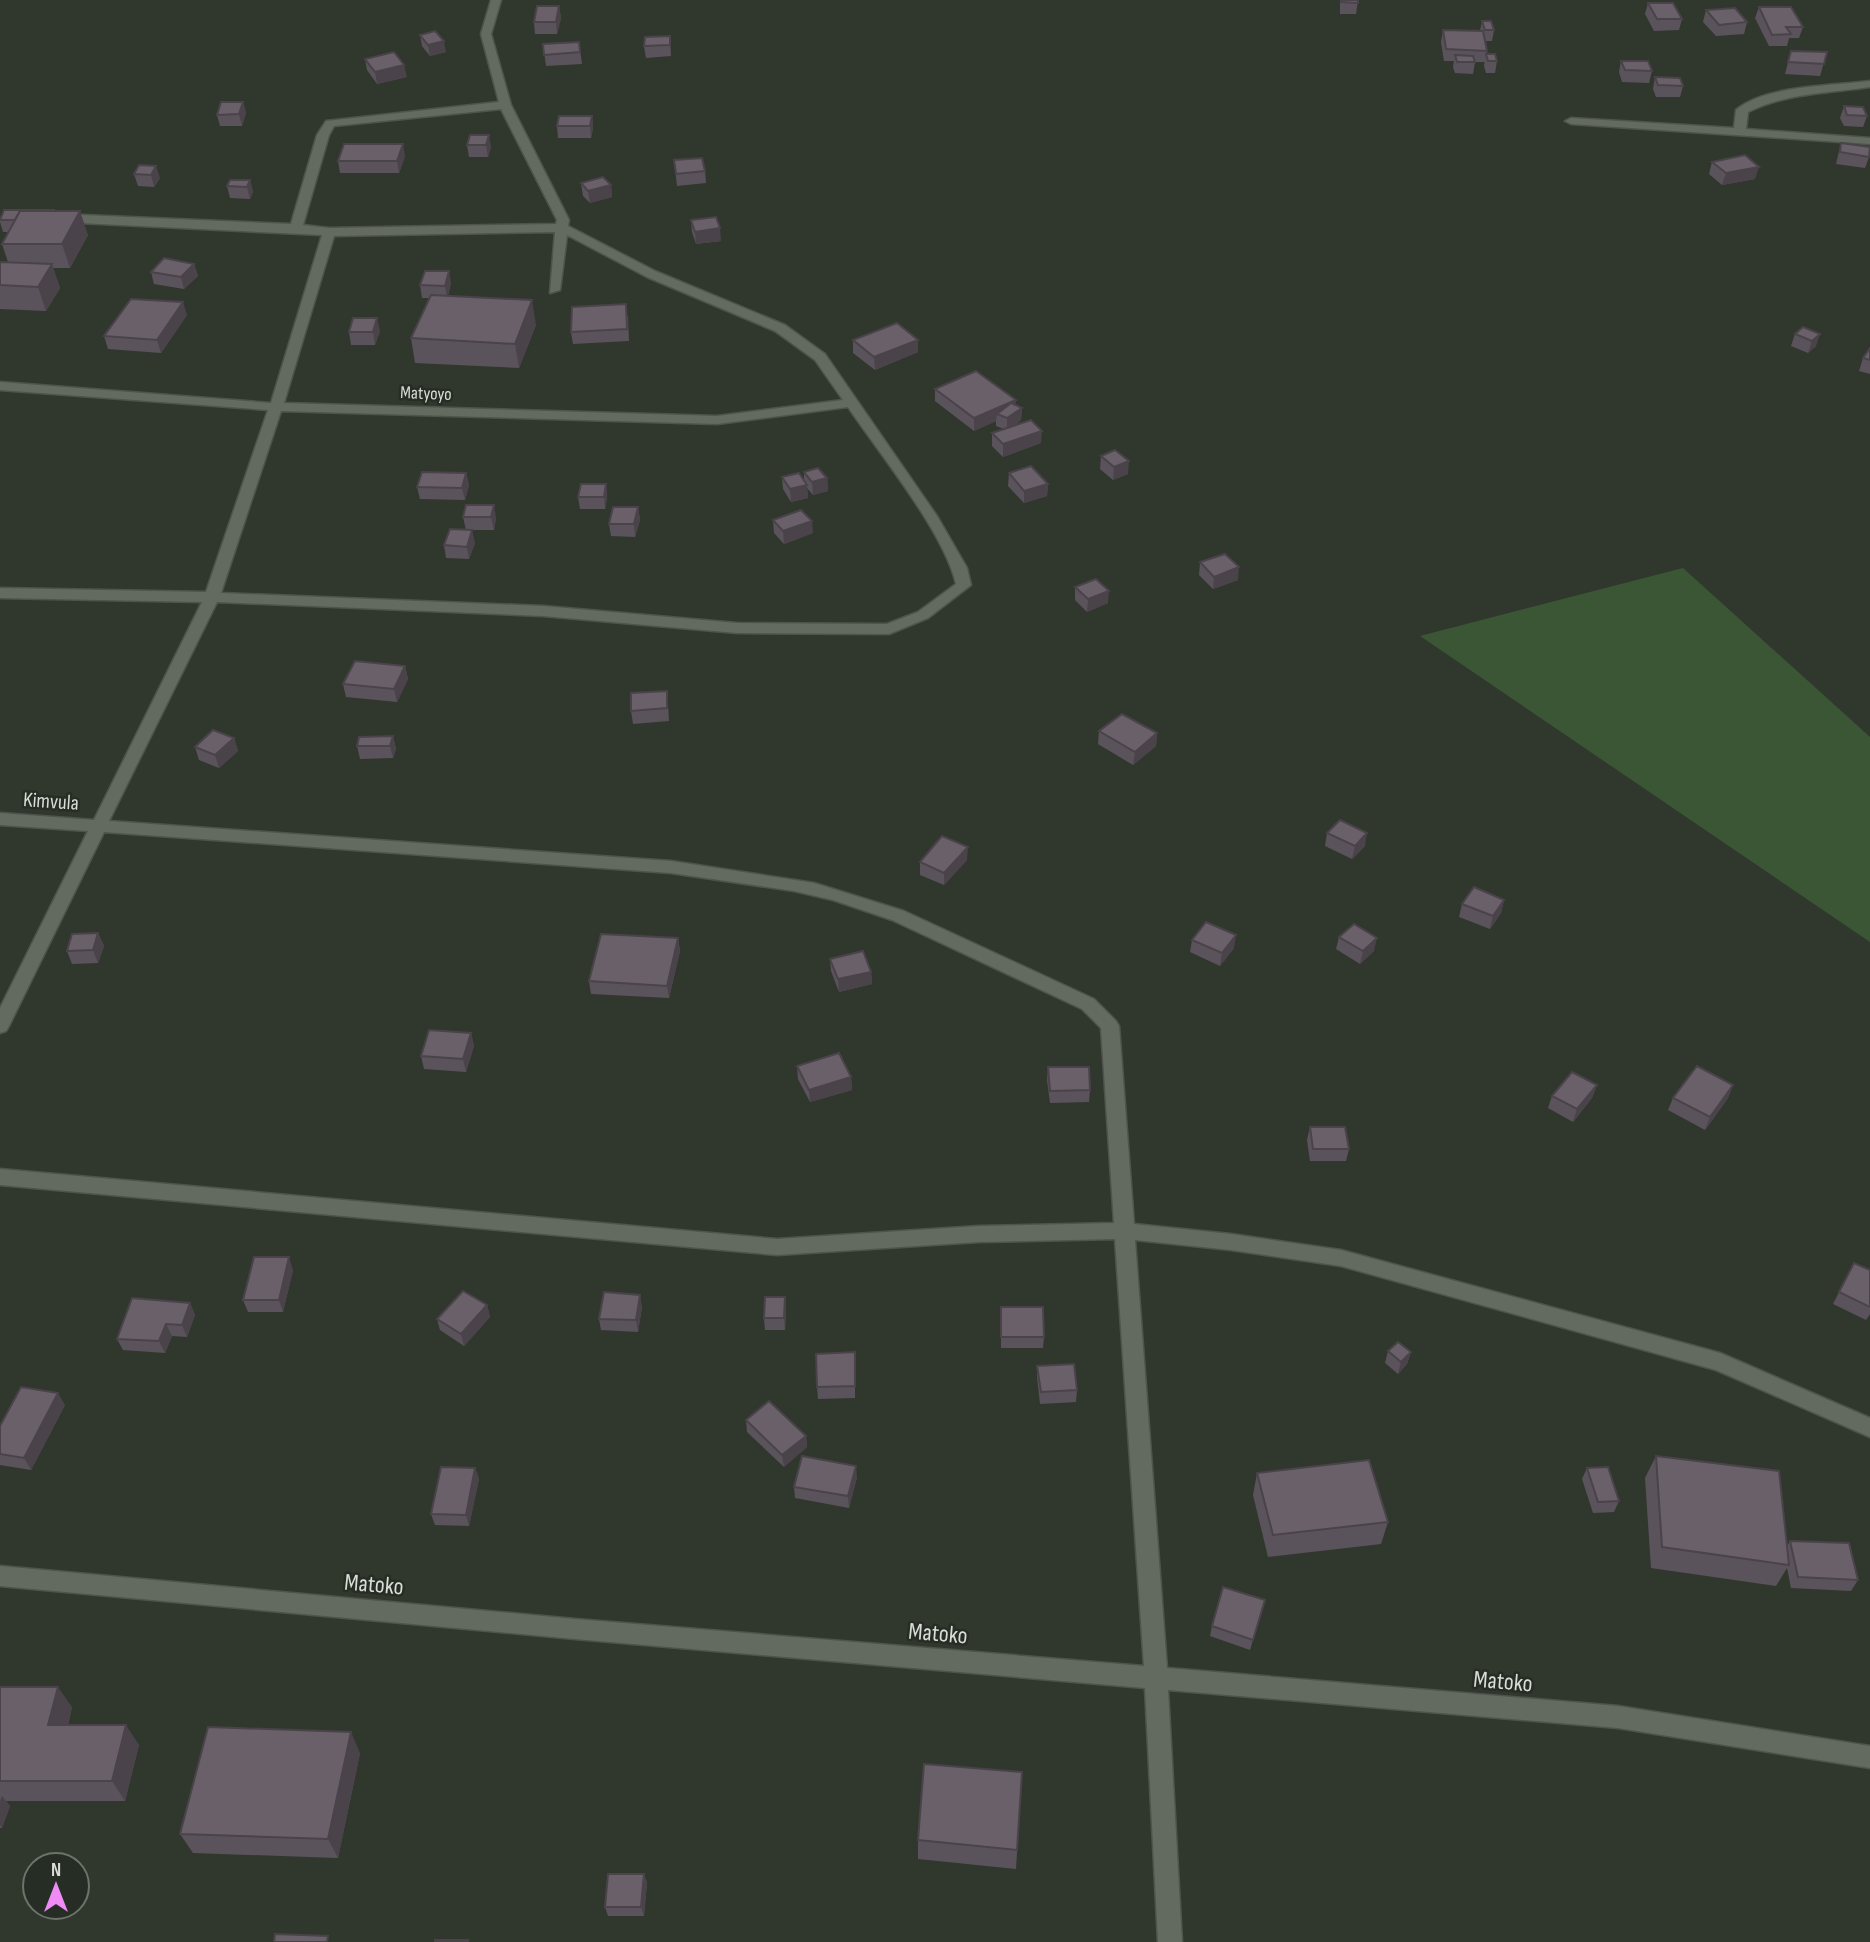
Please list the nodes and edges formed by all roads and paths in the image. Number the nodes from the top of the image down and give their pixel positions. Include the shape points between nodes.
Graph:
1 (496, 0) edge
2 (1870, 84) edge
3 (505, 106) junction
4 (1571, 121) dead end
5 (1740, 131) junction
6 (1870, 141) edge
7 (40, 217) edge
8 (296, 228) junction
9 (563, 228) junction
10 (329, 232) junction
11 (554, 290) dead end
12 (0, 386) edge
13 (851, 403) junction
14 (276, 407) junction
15 (0, 593) edge
16 (212, 597) junction
17 (0, 819) edge
18 (99, 825) junction
19 (0, 1026) edge
20 (0, 1177) edge
21 (1123, 1231) junction
22 (1870, 1428) edge
23 (0, 1576) edge
24 (1156, 1677) junction
25 (1870, 1757) edge
26 (1170, 1942) edge

1 - 3 street via 486,34
2 - 5 street via 1783,96 1750,106 1742,110
3 - 8 street via 330,123
3 - 9 street via 554,199
4 - 5 street
5 - 6 street
7 - 8 street
8 - 10 street
9 - 10 street
9 - 11 street
9 - 13 street via 651,274 780,328 820,357
10 - 14 street
12 - 14 street, Matyoyo
13 - 14 street, Matyoyo via 717,420
13 - 16 street via 930,516 963,576 964,585 939,605 889,629 737,628 543,611
14 - 16 street
15 - 16 street
16 - 18 street
17 - 18 street, Kimvula
18 - 19 street
18 - 21 street, Kimvula via 671,867 835,895 915,925 1088,1004 1110,1026
20 - 21 street via 777,1247 979,1234
21 - 22 street via 1341,1258 1720,1362
21 - 24 street, Kimvula
23 - 24 street, Matoko
24 - 25 street, Matoko via 1618,1717
24 - 26 street, Kimvula

